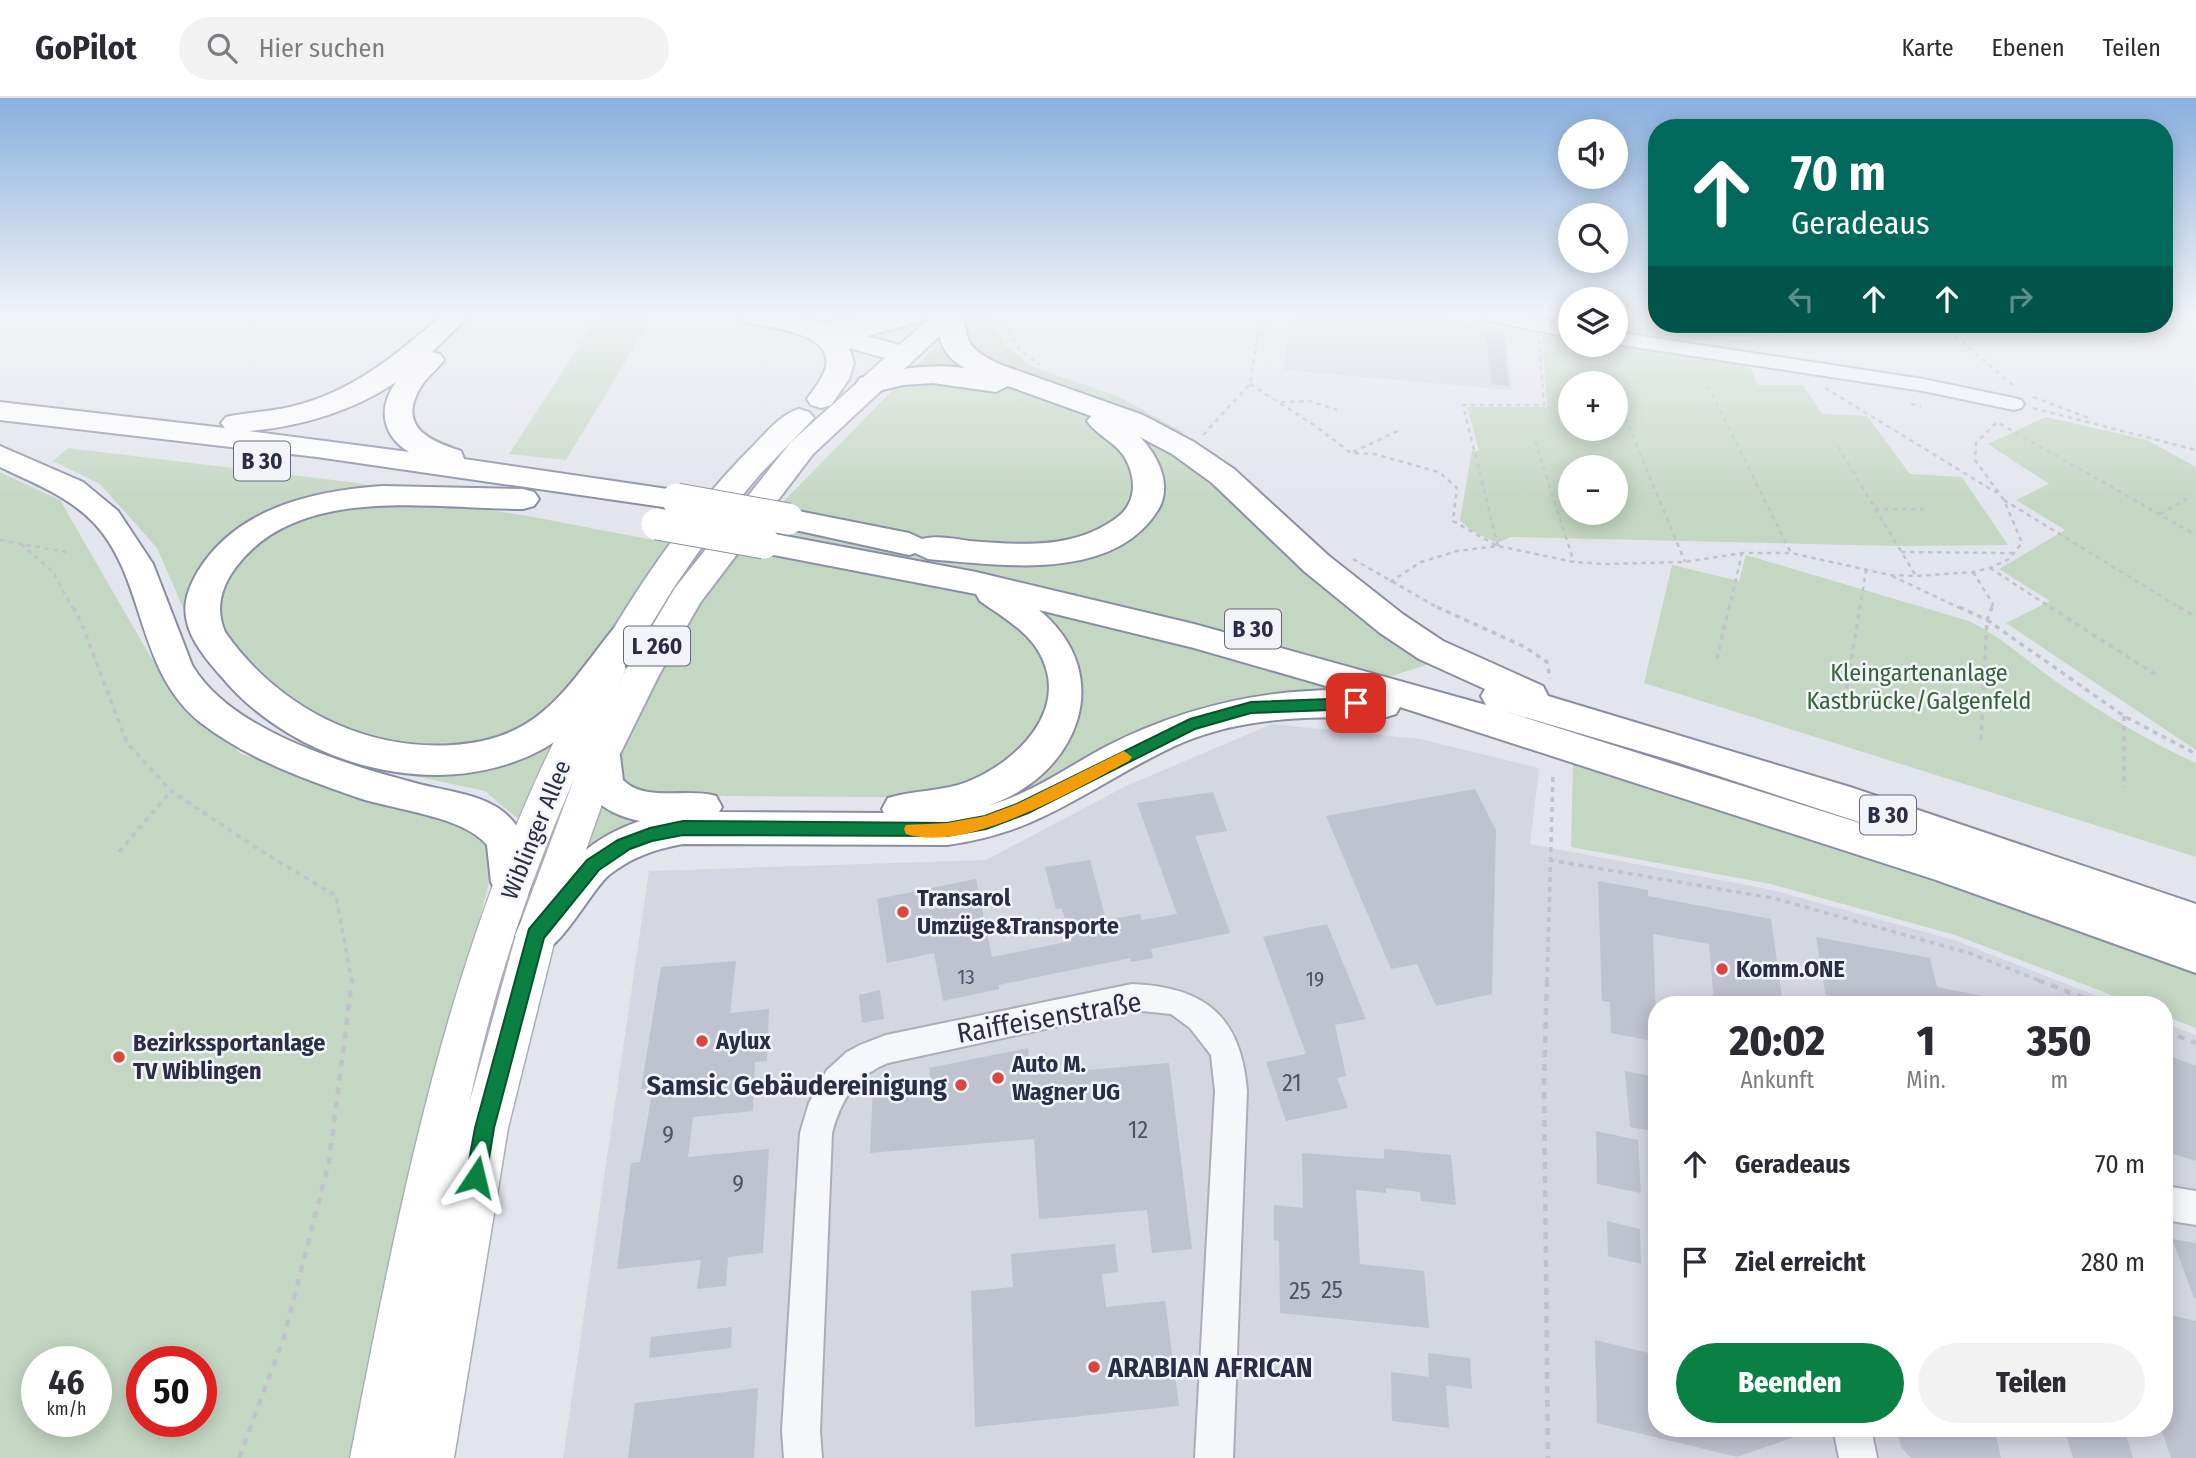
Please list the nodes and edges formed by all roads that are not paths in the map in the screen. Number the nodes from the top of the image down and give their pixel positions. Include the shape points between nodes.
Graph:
1 (379, 379) edge
2 (410, 379) edge
3 (834, 379) edge
4 (849, 379) edge
5 (873, 379) edge
6 (891, 379) edge
7 (974, 379) edge
8 (1018, 379) edge
9 (1889, 379) edge
10 (870, 384) junction
11 (2021, 397) road end
12 (821, 398) junction
13 (0, 411) edge
14 (125, 424) junction
15 (0, 435) edge
16 (0, 456) edge
17 (512, 486) junction
18 (928, 548) junction
19 (976, 583) junction
20 (626, 637) junction
21 (1445, 706) junction
22 (1576, 717) junction
23 (601, 756) junction
24 (513, 883) junction
25 (2196, 922) edge
26 (536, 935) junction
27 (2196, 954) edge
28 (2173, 1204) edge
29 (2196, 1208) edge
30 (1854, 1437) edge
31 (377, 1458) edge
32 (427, 1458) edge
33 (803, 1458) edge
34 (1214, 1458) edge
35 (1858, 1458) edge

1 - 14 main road via 292,416 239,424
2 - 17 main road via 397,410 411,440 425,451 482,464
3 - 12 main road, L 260
4 - 12 main road, Wiblinger Allee
5 - 10 main road, Wiblinger Allee
6 - 10 main road
7 - 18 main road via 1099,419 1140,453 1149,493 1141,513 1124,530 1096,544 1039,556
8 - 22 main road via 1133,421 1182,447 1223,476 1317,564 1392,625 1431,650
9 - 11 street
10 - 23 main road, Wiblinger Allee / L 260 via 802,448 687,596
12 - 20 main road, Wiblinger Allee / L 260 via 724,499 654,587
13 - 14 main road, B 30
14 - 17 main road, B 30
15 - 17 main road, B 30
16 - 24 main road via 72,489 107,517 136,564 174,665 187,688 213,712 282,754 370,786 477,815 506,840
17 - 18 main road, B 30, bridge via 677,499
17 - 19 main road, B 30, bridge via 657,524
17 - 20 main road via 473,500 412,494 357,496 296,510 258,529 229,551 206,584 202,617 216,646 266,701 325,734 381,755 421,760 489,753 539,735 564,715
18 - 22 main road, B 30 via 1203,615
19 - 21 main road, B 30 via 1194,636
19 - 23 main road via 1047,638 1063,670 1065,688 1064,708 1047,743 1031,761 990,788 918,809 651,807 617,799 607,788
20 - 24 main road, Wiblinger Allee / L 260 via 562,763
21 - 26 main road via 1334,702 1251,708 1190,725 1023,809 947,830 683,828 650,834 624,844 593,865
21 - 27 main road, B 30 via 1917,858
22 - 25 main road, B 30 via 1857,804
23 - 26 main road, Wiblinger Allee / L 260
24 - 31 main road, Wiblinger Allee / L 260 via 482,971 443,1122
26 - 32 main road, Wiblinger Allee / L 260 via 485,1128
28 - 29 street
30 - 35 street
33 - 34 street, Raiffeisenstraße via 816,1133 830,1089 865,1057 886,1049 1132,997 1183,1004 1213,1033 1226,1052 1230,1071

